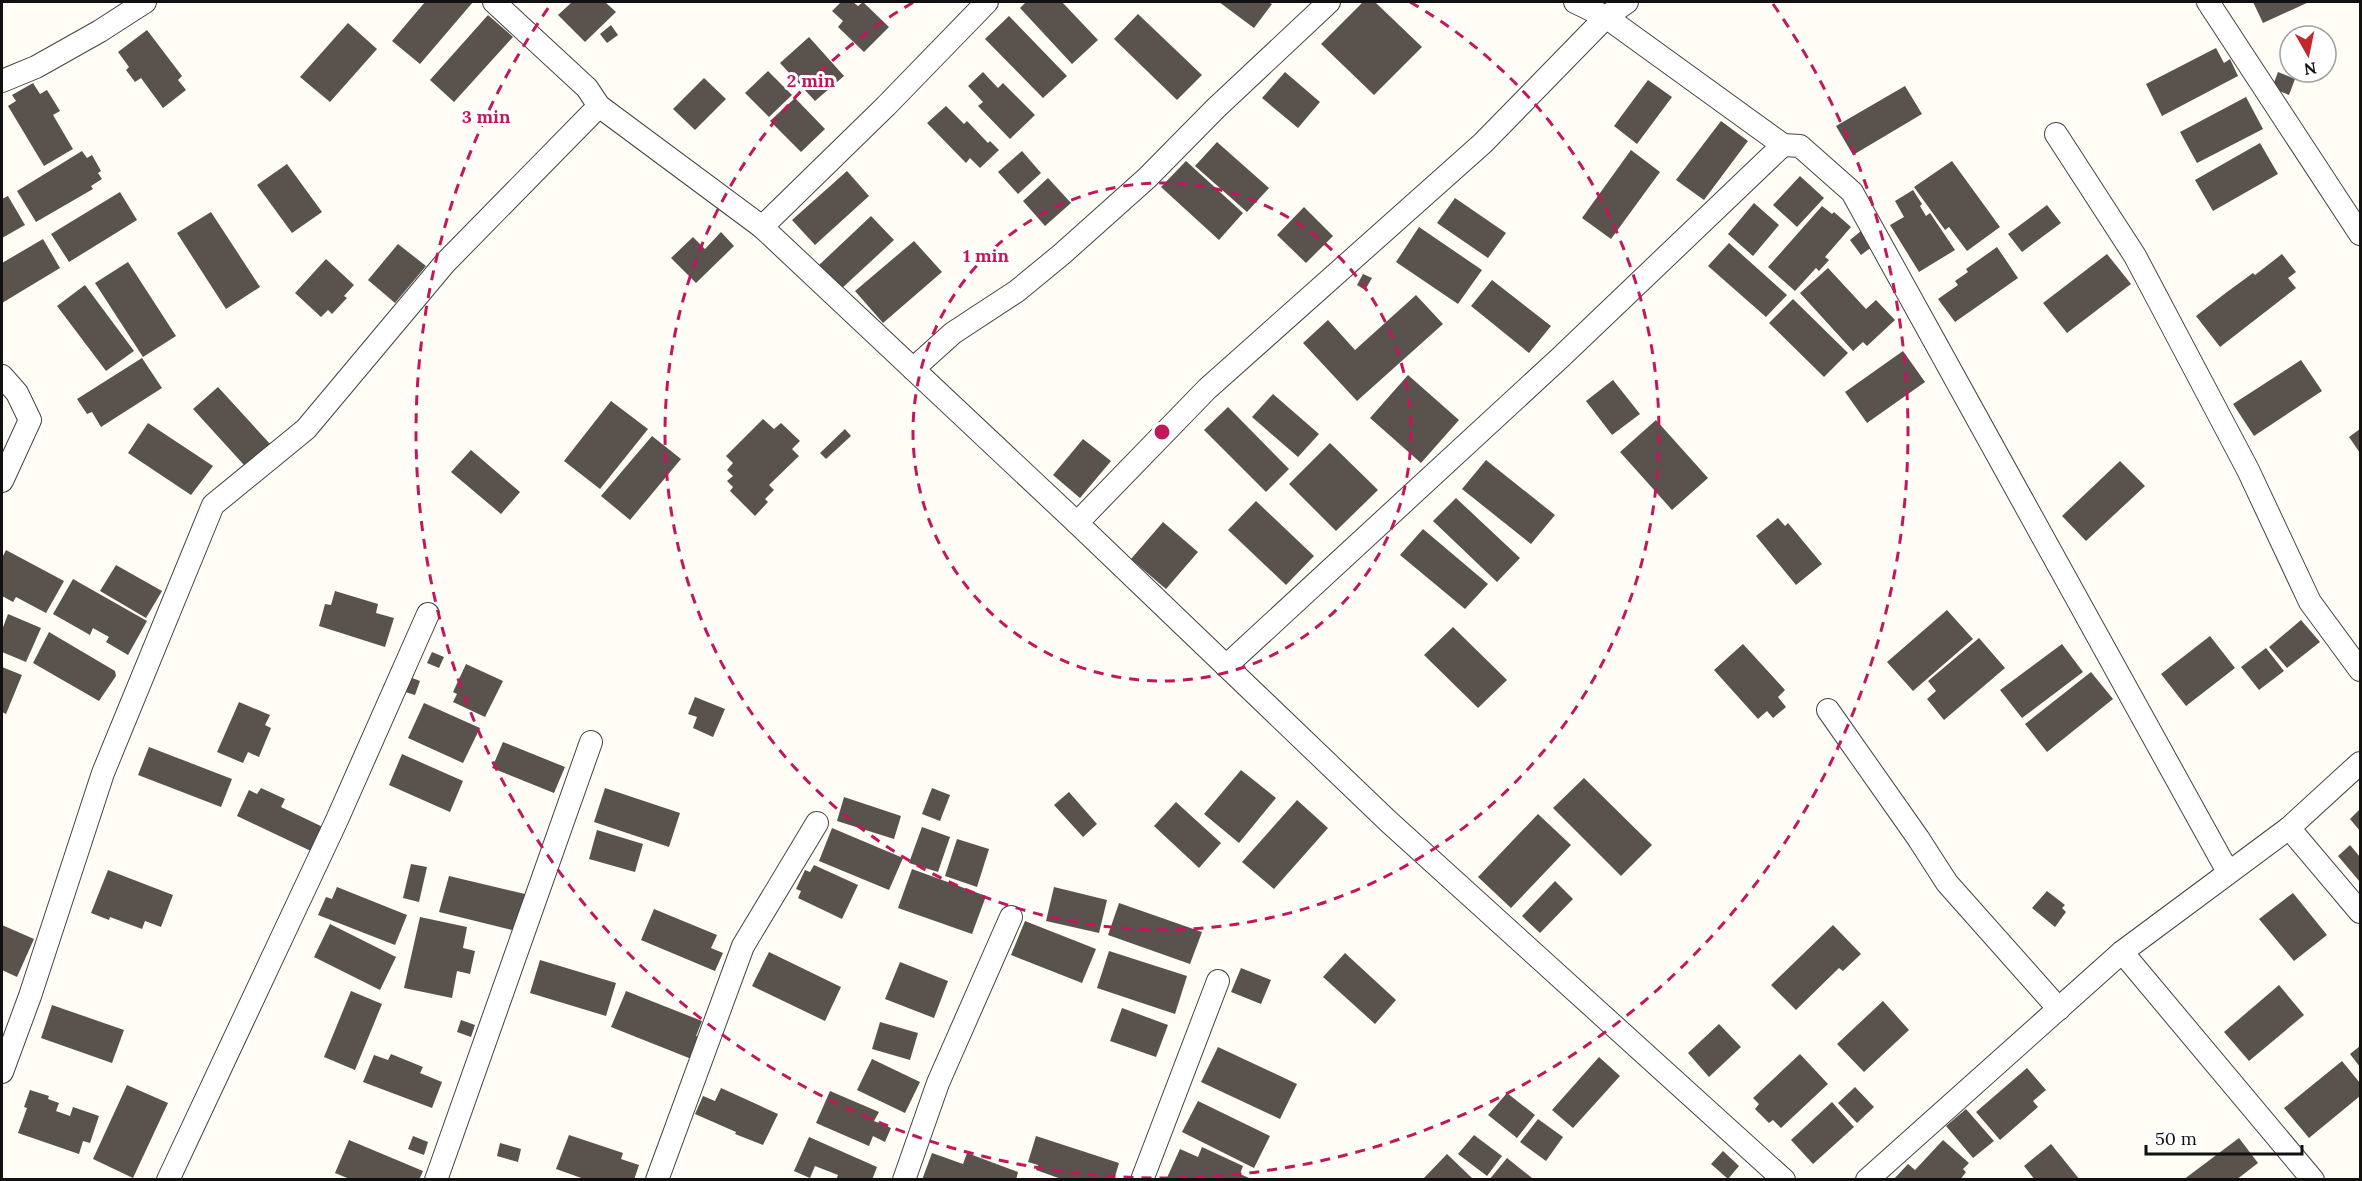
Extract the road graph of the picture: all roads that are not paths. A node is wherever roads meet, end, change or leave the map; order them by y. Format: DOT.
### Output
graph roads {
  1 [pos="145,2"];
  2 [pos="494,2"];
  3 [pos="987,2"];
  4 [pos="1329,2"];
  5 [pos="1575,2"];
  6 [pos="1627,2"];
  7 [pos="2208,2"];
  8 [pos="1605,17"];
  9 [pos="2,81"];
  10 [pos="599,106"];
  11 [pos="2056,134"];
  12 [pos="1784,145"];
  13 [pos="762,227"];
  14 [pos="2361,234"];
  15 [pos="913,369"];
  16 [pos="2,376"];
  17 [pos="2,481"];
  18 [pos="1077,523"];
  19 [pos="428,614"];
  20 [pos="1226,666"];
  21 [pos="2361,670"];
  22 [pos="1828,710"];
  23 [pos="591,742"];
  24 [pos="2361,763"];
  25 [pos="818,823"];
  26 [pos="2289,828"];
  27 [pos="2228,873"];
  28 [pos="2361,912"];
  29 [pos="1011,917"];
  30 [pos="2122,952"];
  31 [pos="1218,981"];
  32 [pos="2059,1009"];
  33 [pos="2,1072"];
  34 [pos="168,1179"];
  35 [pos="436,1179"];
  36 [pos="657,1179"];
  37 [pos="904,1179"];
  38 [pos="1142,1179"];
  39 [pos="1784,1179"];
  40 [pos="1867,1179"];
  41 [pos="2313,1179"];
  1 -- 9 [label="street"];
  2 -- 10 [label="street"];
  3 -- 13 [label="street"];
  4 -- 15 [label="street"];
  5 -- 8 [label="street"];
  6 -- 8 [label="street"];
  7 -- 14 [label="street"];
  8 -- 12 [label="street"];
  8 -- 18 [label="street"];
  10 -- 13 [label="street"];
  10 -- 33 [label="street"];
  11 -- 21 [label="street"];
  12 -- 20 [label="street"];
  12 -- 27 [label="street"];
  13 -- 15 [label="street"];
  15 -- 18 [label="street"];
  16 -- 17 [label="street"];
  18 -- 20 [label="street"];
  19 -- 34 [label="street"];
  20 -- 39 [label="street"];
  22 -- 32 [label="street"];
  23 -- 35 [label="street"];
  24 -- 26 [label="street"];
  25 -- 36 [label="street"];
  26 -- 27 [label="street"];
  26 -- 28 [label="street"];
  27 -- 30 [label="street"];
  29 -- 37 [label="street"];
  30 -- 32 [label="street"];
  30 -- 41 [label="street"];
  31 -- 38 [label="street"];
  32 -- 40 [label="street"];
}
